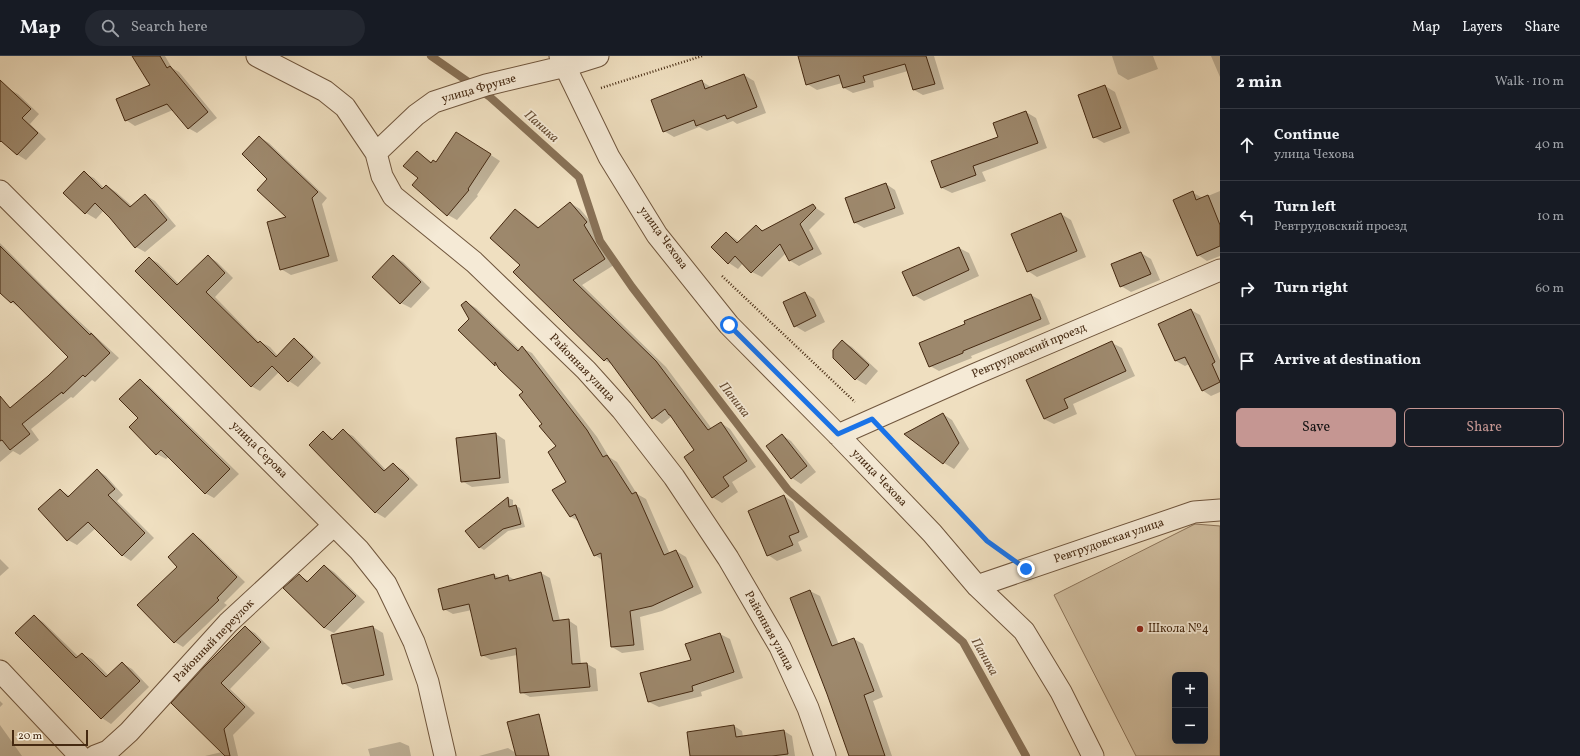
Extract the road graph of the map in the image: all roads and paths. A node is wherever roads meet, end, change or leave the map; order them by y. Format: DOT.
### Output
graph roads {
  1 [pos="257,56"];
  2 [pos="598,56"];
  3 [pos="702,56"];
  4 [pos="563,61"];
  5 [pos="580,95"];
  6 [pos="376,153"];
  7 [pos="0,191"];
  8 [pos="1220,270"];
  9 [pos="720,273"];
  10 [pos="872,419"];
  11 [pos="838,434"];
  12 [pos="1220,510"];
  13 [pos="334,525"];
  14 [pos="1026,569"];
  15 [pos="977,586"];
  16 [pos="0,671"];
  17 [pos="80,756"];
  18 [pos="94,756"];
  19 [pos="444,756"];
  20 [pos="825,756"];
  21 [pos="1093,756"];
  1 -- 6 [label="street, Районная улица"];
  2 -- 4 [label="street, улица Фрунзе"];
  3 -- 5 [label="path"];
  4 -- 5 [label="street, улица Чехова"];
  4 -- 6 [label="street, улица Фрунзе"];
  5 -- 11 [label="street, улица Чехова"];
  6 -- 20 [label="street, Районная улица"];
  7 -- 13 [label="street, улица Серова"];
  8 -- 10 [label="street, Ревтрудовский проезд"];
  9 -- 10 [label="path"];
  10 -- 11 [label="street, Ревтрудовский проезд"];
  10 -- 14 [label="path"];
  11 -- 15 [label="street, улица Чехова"];
  12 -- 14 [label="street, Ревтрудовская улица"];
  13 -- 18 [label="street, Районный переулок"];
  13 -- 19 [label="street, улица Серова"];
  14 -- 15 [label="street, Ревтрудовская улица"];
  15 -- 21 [label="street, улица Чехова"];
  16 -- 17 [label="street"];
}
